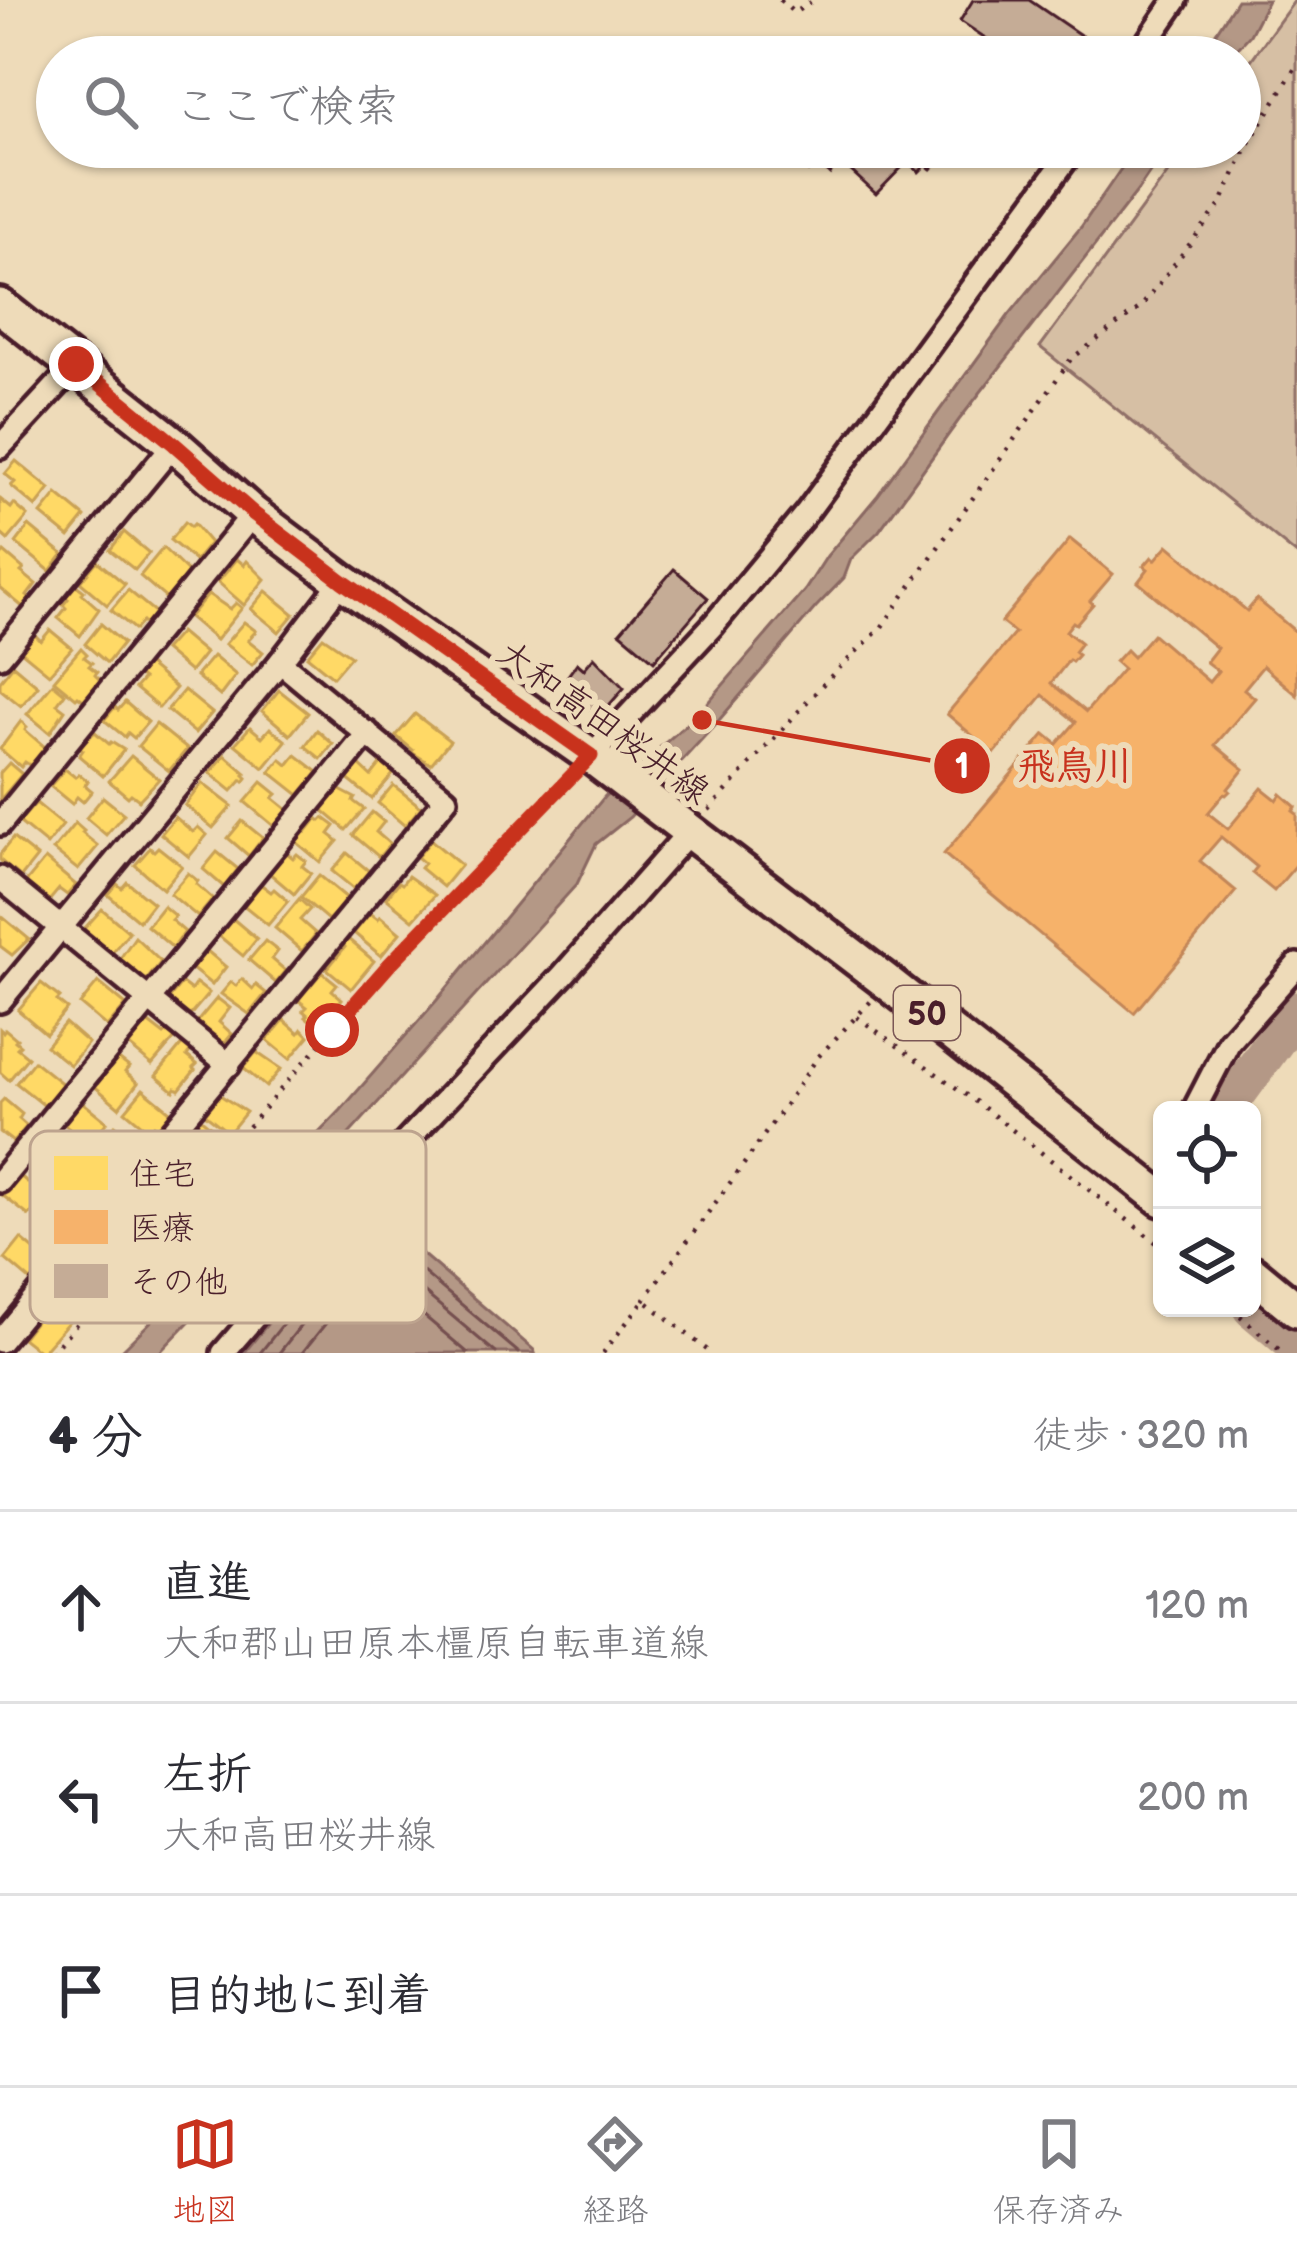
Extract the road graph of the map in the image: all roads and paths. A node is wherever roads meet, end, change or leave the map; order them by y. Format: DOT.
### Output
graph roads {
  1 [pos="780,0"];
  2 [pos="814,0"];
  3 [pos="1176,0"];
  4 [pos="1151,36"];
  5 [pos="1297,65"];
  6 [pos="1261,124"];
  7 [pos="1060,168"];
  8 [pos="1237,168"];
  9 [pos="0,306"];
  10 [pos="76,364"];
  11 [pos="174,444"];
  12 [pos="0,447"];
  13 [pos="254,514"];
  14 [pos="342,581"];
  15 [pos="0,656"];
  16 [pos="280,662"];
  17 [pos="368,733"];
  18 [pos="596,759"];
  19 [pos="0,824"];
  20 [pos="683,828"];
  21 [pos="0,878"];
  22 [pos="61,927"];
  23 [pos="1297,965"];
  24 [pos="149,1000"];
  25 [pos="0,1001"];
  26 [pos="867,1006"];
  27 [pos="859,1015"];
  28 [pos="229,1065"];
  29 [pos="1199,1101"];
  30 [pos="41,1131"];
  31 [pos="174,1131"];
  32 [pos="244,1131"];
  33 [pos="416,1131"];
  34 [pos="30,1145"];
  35 [pos="0,1181"];
  36 [pos="1153,1182"];
  37 [pos="1153,1239"];
  38 [pos="1261,1280"];
  39 [pos="644,1300"];
  40 [pos="30,1305"];
  41 [pos="1297,1310"];
  42 [pos="1241,1317"];
  43 [pos="77,1323"];
  44 [pos="249,1323"];
  45 [pos="0,1341"];
  46 [pos="51,1353"];
  47 [pos="223,1353"];
  48 [pos="603,1353"];
  49 [pos="711,1353"];
  50 [pos="1282,1353"];
  1 -- 2 [label="path"];
  3 -- 4 [label="street"];
  5 -- 6 [label="path"];
  7 -- 18 [label="street"];
  8 -- 20 [label="path"];
  9 -- 10 [label="main road, 大和高田桜井線 / 50"];
  10 -- 11 [label="main road, 大和高田桜井線 / 50"];
  10 -- 12 [label="street"];
  11 -- 13 [label="main road, 大和高田桜井線 / 50"];
  11 -- 15 [label="street"];
  13 -- 14 [label="main road, 大和高田桜井線 / 50"];
  13 -- 19 [label="street"];
  14 -- 16 [label="street"];
  14 -- 18 [label="main road, 大和高田桜井線 / 50"];
  16 -- 17 [label="street"];
  16 -- 22 [label="street"];
  17 -- 24 [label="street"];
  17 -- 28 [label="street"];
  18 -- 20 [label="main road, 大和高田桜井線 / 50"];
  18 -- 32 [label="path"];
  20 -- 33 [label="street"];
  20 -- 36 [label="main road, 大和高田桜井線 / 50"];
  21 -- 22 [label="street"];
  22 -- 24 [label="street"];
  22 -- 25 [label="street"];
  23 -- 29 [label="street"];
  24 -- 28 [label="street"];
  24 -- 30 [label="street"];
  26 -- 27 [label="path"];
  27 -- 37 [label="path"];
  27 -- 39 [label="path"];
  28 -- 31 [label="street"];
  34 -- 35 [label="street"];
  38 -- 41 [label="main road"];
  39 -- 48 [label="path"];
  39 -- 49 [label="path"];
  40 -- 45 [label="street"];
  42 -- 50 [label="path"];
  43 -- 46 [label="path"];
  44 -- 47 [label="street"];
}
